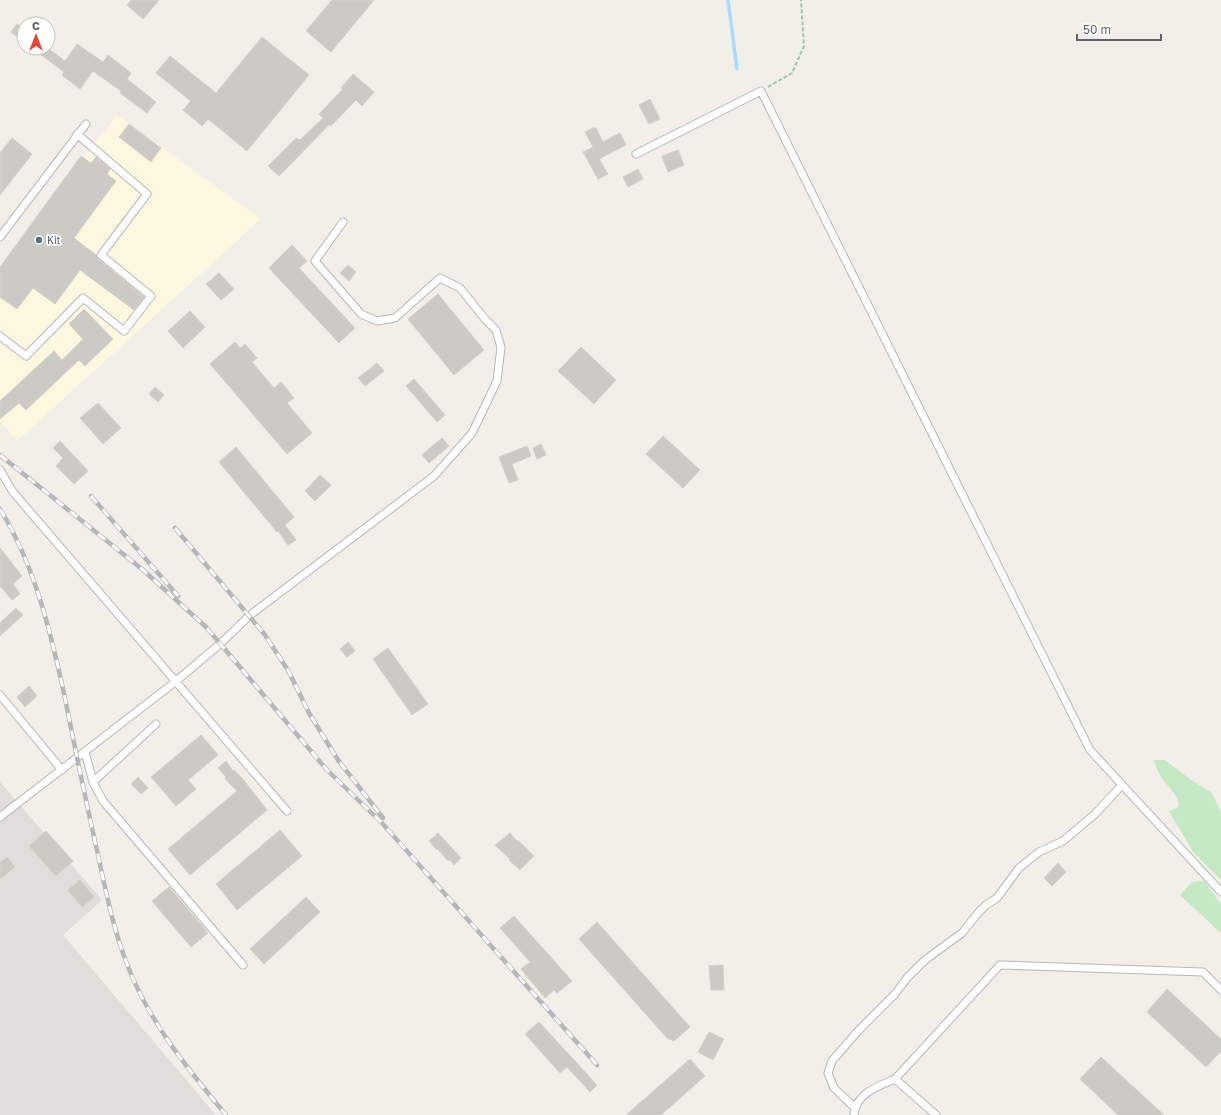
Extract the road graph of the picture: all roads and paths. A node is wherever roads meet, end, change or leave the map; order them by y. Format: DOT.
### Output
graph roads {
  1 [pos="801,0"];
  2 [pos="761,91"];
  3 [pos="86,124"];
  4 [pos="77,134"];
  5 [pos="636,154"];
  6 [pos="343,222"];
  7 [pos="0,237"];
  8 [pos="0,336"];
  9 [pos="0,470"];
  10 [pos="175,682"];
  11 [pos="0,695"];
  12 [pos="156,724"];
  13 [pos="85,752"];
  14 [pos="62,770"];
  15 [pos="92,782"];
  16 [pos="1122,785"];
  17 [pos="287,811"];
  18 [pos="0,817"];
  19 [pos="1221,892"];
  20 [pos="243,966"];
  21 [pos="1221,990"];
  22 [pos="895,1079"];
  23 [pos="854,1111"];
  24 [pos="936,1115"];
  1 -- 2 [label="path"];
  2 -- 5 [label="lane"];
  2 -- 16 [label="lane"];
  3 -- 4 [label="lane"];
  4 -- 7 [label="lane"];
  4 -- 8 [label="lane"];
  6 -- 10 [label="lane"];
  9 -- 10 [label="lane"];
  10 -- 13 [label="lane"];
  10 -- 17 [label="lane"];
  11 -- 14 [label="lane"];
  12 -- 15 [label="lane"];
  13 -- 14 [label="lane"];
  13 -- 15 [label="lane"];
  14 -- 18 [label="lane"];
  15 -- 20 [label="lane"];
  16 -- 19 [label="lane"];
  16 -- 23 [label="lane"];
  21 -- 22 [label="lane"];
  22 -- 23 [label="lane"];
  22 -- 24 [label="lane"];
}
